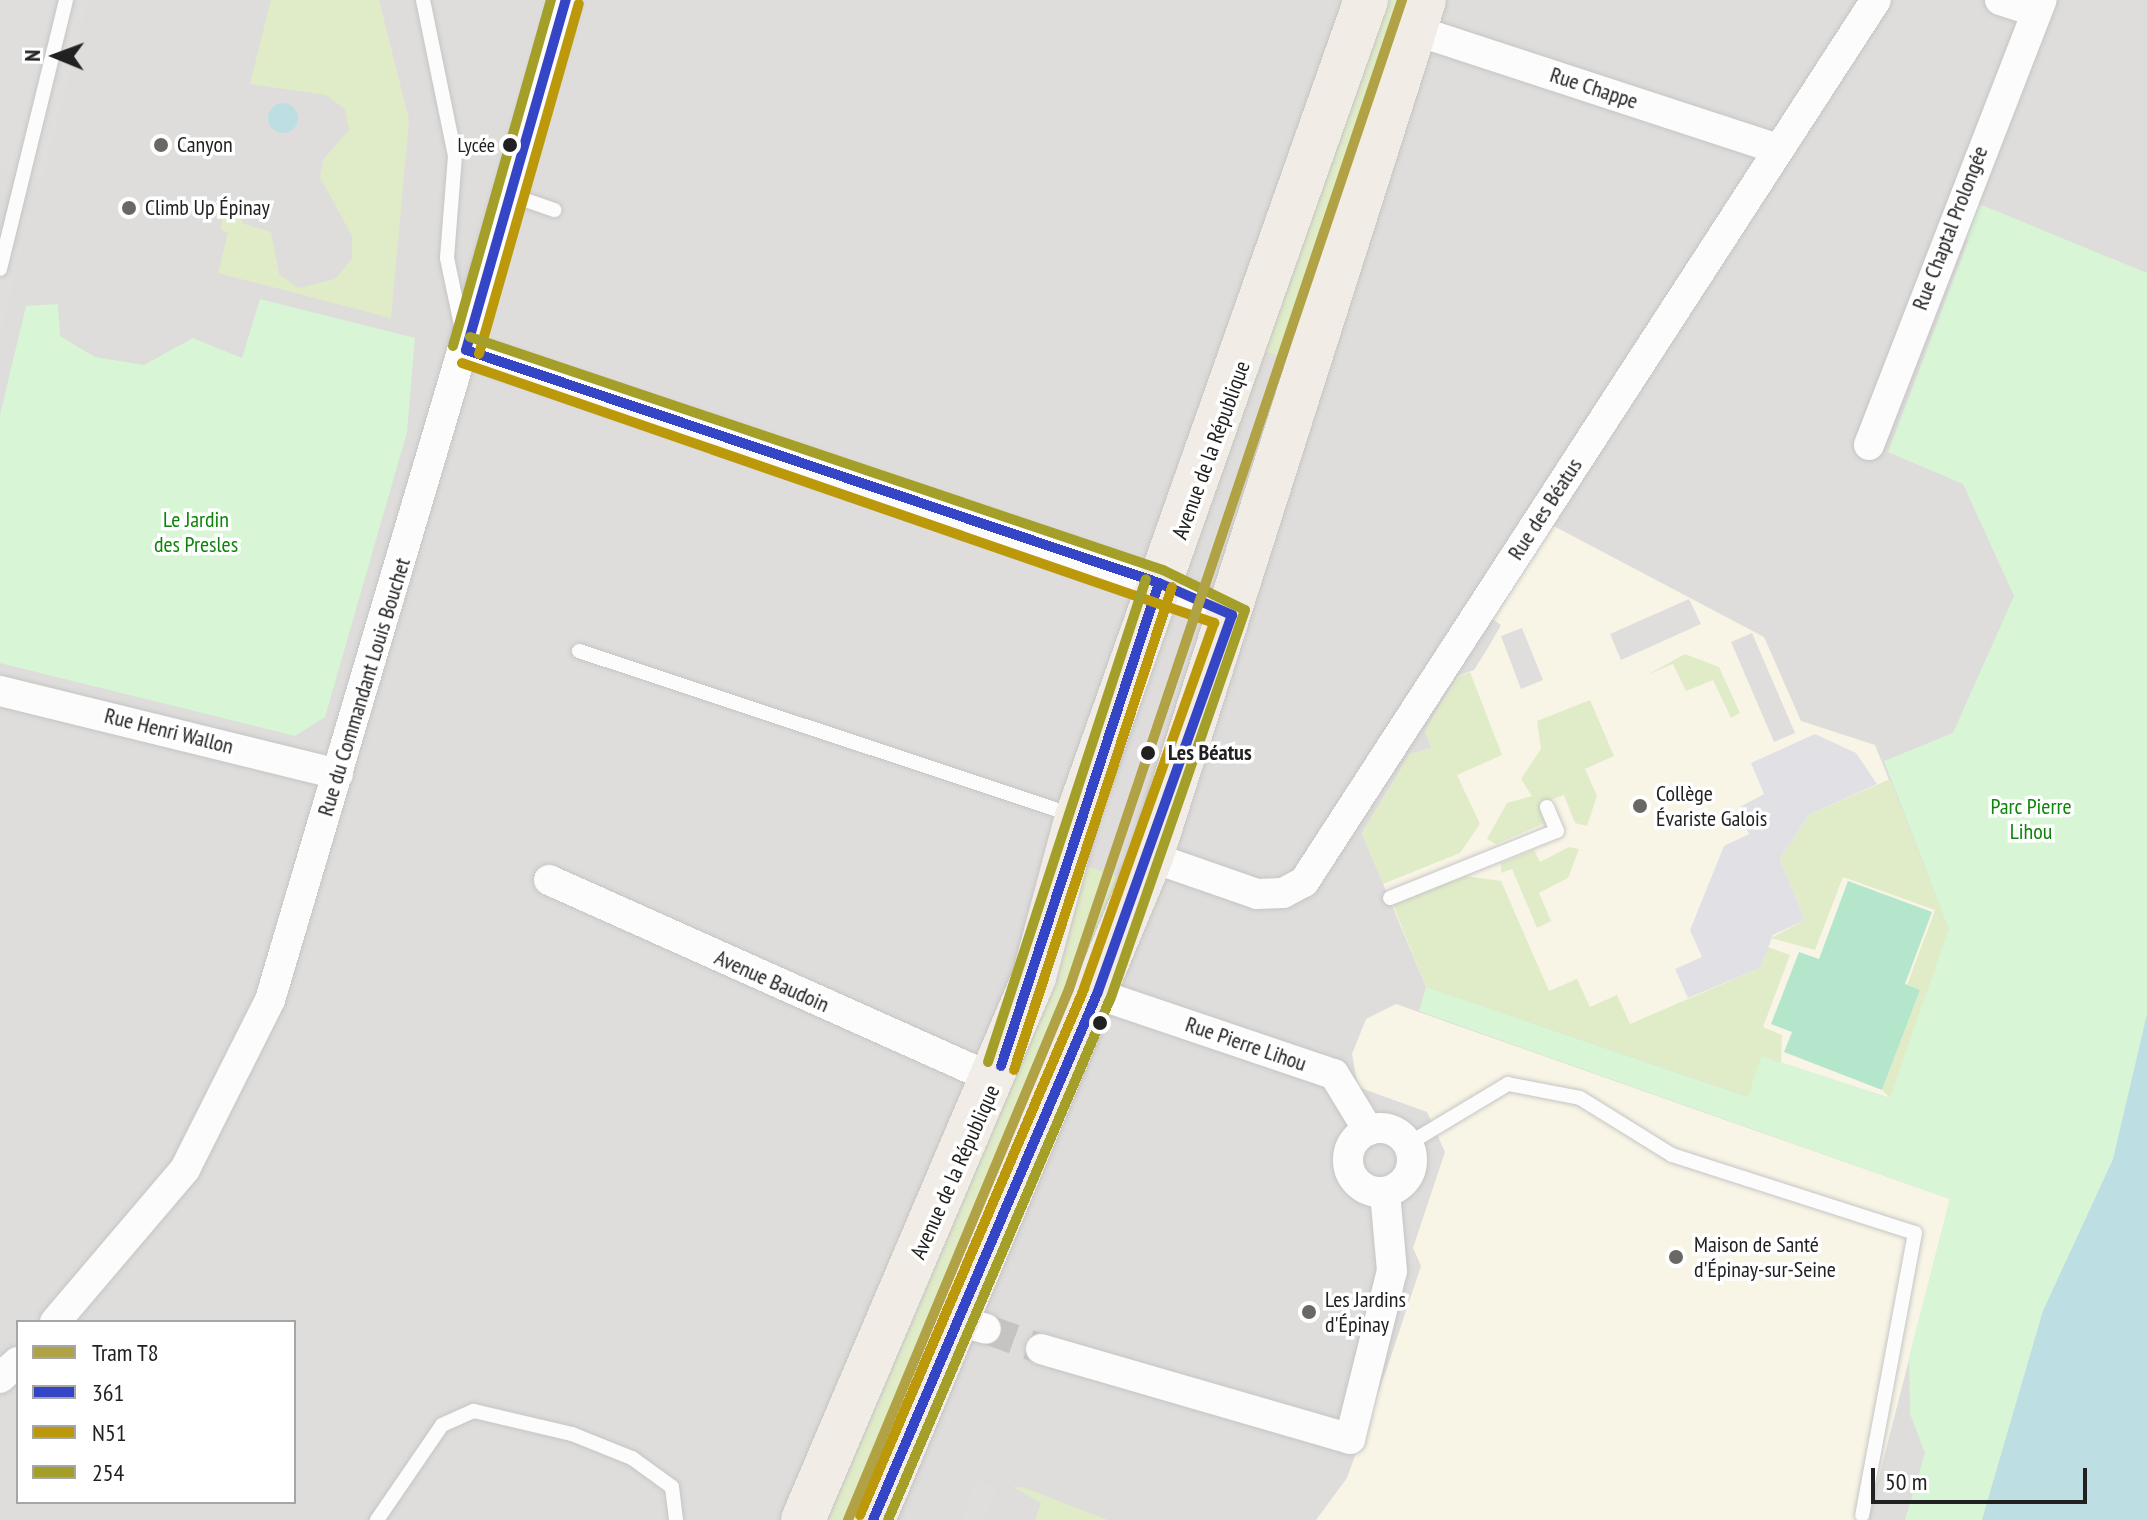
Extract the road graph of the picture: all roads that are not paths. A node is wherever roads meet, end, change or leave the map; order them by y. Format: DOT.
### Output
graph roads {
  1 [pos="66,0"];
  2 [pos="423,0"];
  3 [pos="566,0"];
  4 [pos="1366,0"];
  5 [pos="1876,0"];
  6 [pos="2000,0"];
  7 [pos="2039,6"];
  8 [pos="1419,15"];
  9 [pos="1774,148"];
  10 [pos="511,195"];
  11 [pos="554,210"];
  12 [pos="0,269"];
  13 [pos="466,350"];
  14 [pos="1869,445"];
  15 [pos="1159,583"];
  16 [pos="1232,615"];
  17 [pos="579,651"];
  18 [pos="0,691"];
  19 [pos="338,774"];
  20 [pos="1547,807"];
  21 [pos="1077,817"];
  22 [pos="1151,857"];
  23 [pos="549,880"];
  24 [pos="1390,898"];
  25 [pos="1097,994"];
  26 [pos="996,1080"];
  27 [pos="1368,1130"];
  28 [pos="1408,1144"];
  29 [pos="1385,1192"];
  30 [pos="57,1320"];
  31 [pos="1041,1349"];
  32 [pos="16,1365"];
  33 [pos="4,1384"];
  34 [pos="1862,1515"];
  35 [pos="377,1520"];
  36 [pos="676,1520"];
  37 [pos="803,1520"];
  38 [pos="873,1520"];
  1 -- 12 [label="lane"];
  2 -- 13 [label="lane"];
  3 -- 10 [label="street, Rue du Commandant Louis Bouchet"];
  4 -- 15 [label="main road, Avenue de la République"];
  5 -- 9 [label="street, Rue des Béatus"];
  6 -- 7 [label="street"];
  7 -- 14 [label="street, Rue Chaptal Prolongée"];
  8 -- 9 [label="street, Rue Chappe"];
  8 -- 16 [label="main road"];
  9 -- 22 [label="street, Rue des Béatus"];
  10 -- 11 [label="lane"];
  10 -- 13 [label="street, Rue du Commandant Louis Bouchet"];
  13 -- 15 [label="street"];
  13 -- 19 [label="street, Rue du Commandant Louis Bouchet"];
  15 -- 16 [label="street"];
  15 -- 21 [label="main road, Avenue de la République"];
  16 -- 22 [label="main road"];
  17 -- 21 [label="lane"];
  18 -- 19 [label="street, Rue Henri Wallon"];
  19 -- 30 [label="street, Rue du Commandant Louis Bouchet"];
  20 -- 24 [label="lane"];
  21 -- 26 [label="main road, Avenue de la République"];
  22 -- 25 [label="main road"];
  23 -- 26 [label="street, Avenue Baudoin"];
  25 -- 27 [label="street, Rue Pierre Lihou"];
  25 -- 38 [label="main road"];
  26 -- 37 [label="main road, Avenue de la République"];
  27 -- 28 [label="street"];
  27 -- 29 [label="street"];
  28 -- 29 [label="street"];
  28 -- 34 [label="lane"];
  29 -- 31 [label="street"];
  32 -- 33 [label="street"];
  35 -- 36 [label="lane"];
}
